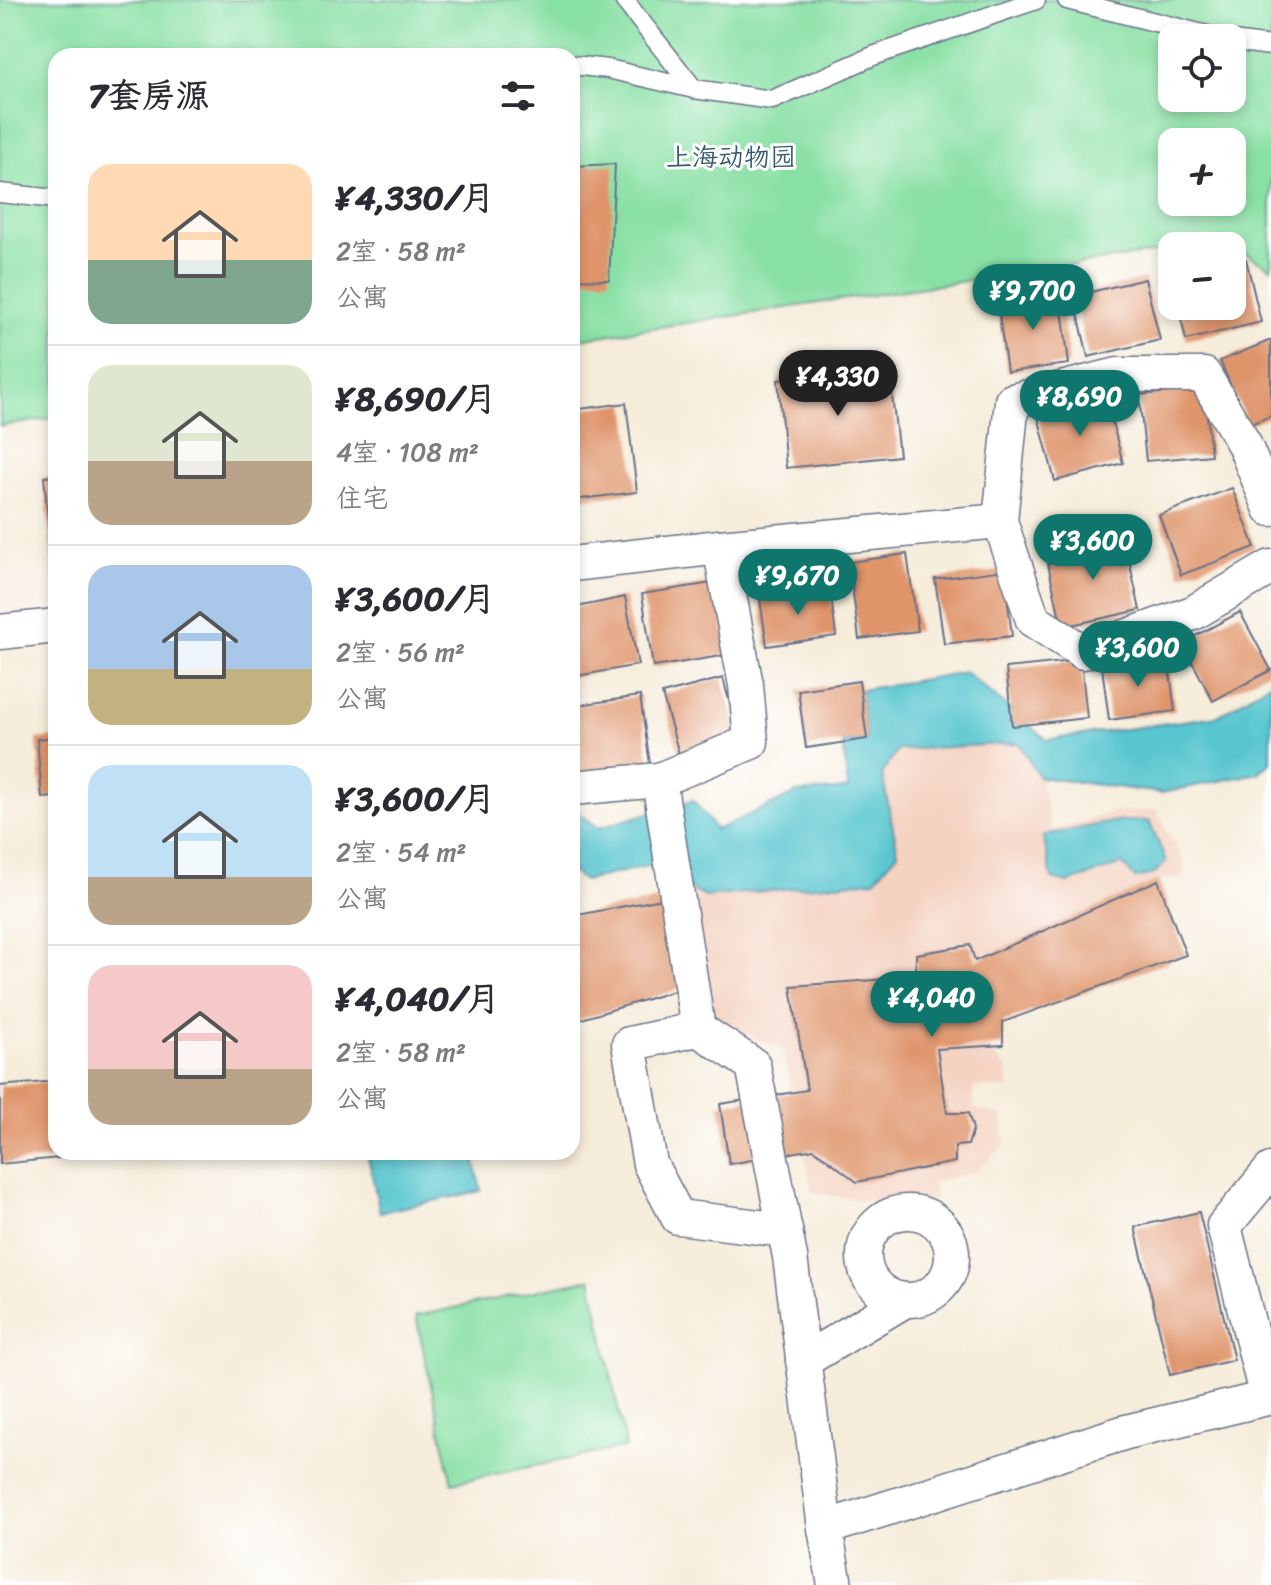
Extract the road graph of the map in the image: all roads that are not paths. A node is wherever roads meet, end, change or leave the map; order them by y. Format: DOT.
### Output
graph roads {
  1 [pos="624,0"];
  2 [pos="1036,0"];
  3 [pos="1067,0"];
  4 [pos="1166,24"];
  5 [pos="1246,44"];
  6 [pos="1271,46"];
  7 [pos="580,66"];
  8 [pos="694,89"];
  9 [pos="0,193"];
  10 [pos="48,198"];
  11 [pos="1271,509"];
  12 [pos="1000,521"];
  13 [pos="720,547"];
  14 [pos="580,563"];
  15 [pos="1271,567"];
  16 [pos="48,627"];
  17 [pos="0,632"];
  18 [pos="659,780"];
  19 [pos="580,787"];
  20 [pos="698,1029"];
  21 [pos="1271,1170"];
  22 [pos="785,1230"];
  23 [pos="905,1300"];
  24 [pos="803,1361"];
  25 [pos="825,1528"];
  26 [pos="835,1585"];
  1 -- 8 [label="lane"];
  2 -- 8 [label="lane"];
  3 -- 4 [label="lane"];
  5 -- 6 [label="lane"];
  7 -- 8 [label="lane"];
  9 -- 10 [label="lane"];
  11 -- 12 [label="street"];
  12 -- 13 [label="street"];
  12 -- 15 [label="street"];
  13 -- 14 [label="street"];
  13 -- 18 [label="street"];
  16 -- 17 [label="street"];
  18 -- 19 [label="street"];
  18 -- 20 [label="street"];
  20 -- 22 [label="street"];
  20 -- 22 [label="street"];
  21 -- 25 [label="street"];
  22 -- 24 [label="street"];
  23 -- 24 [label="street"];
  24 -- 25 [label="street"];
  25 -- 26 [label="street"];
}
